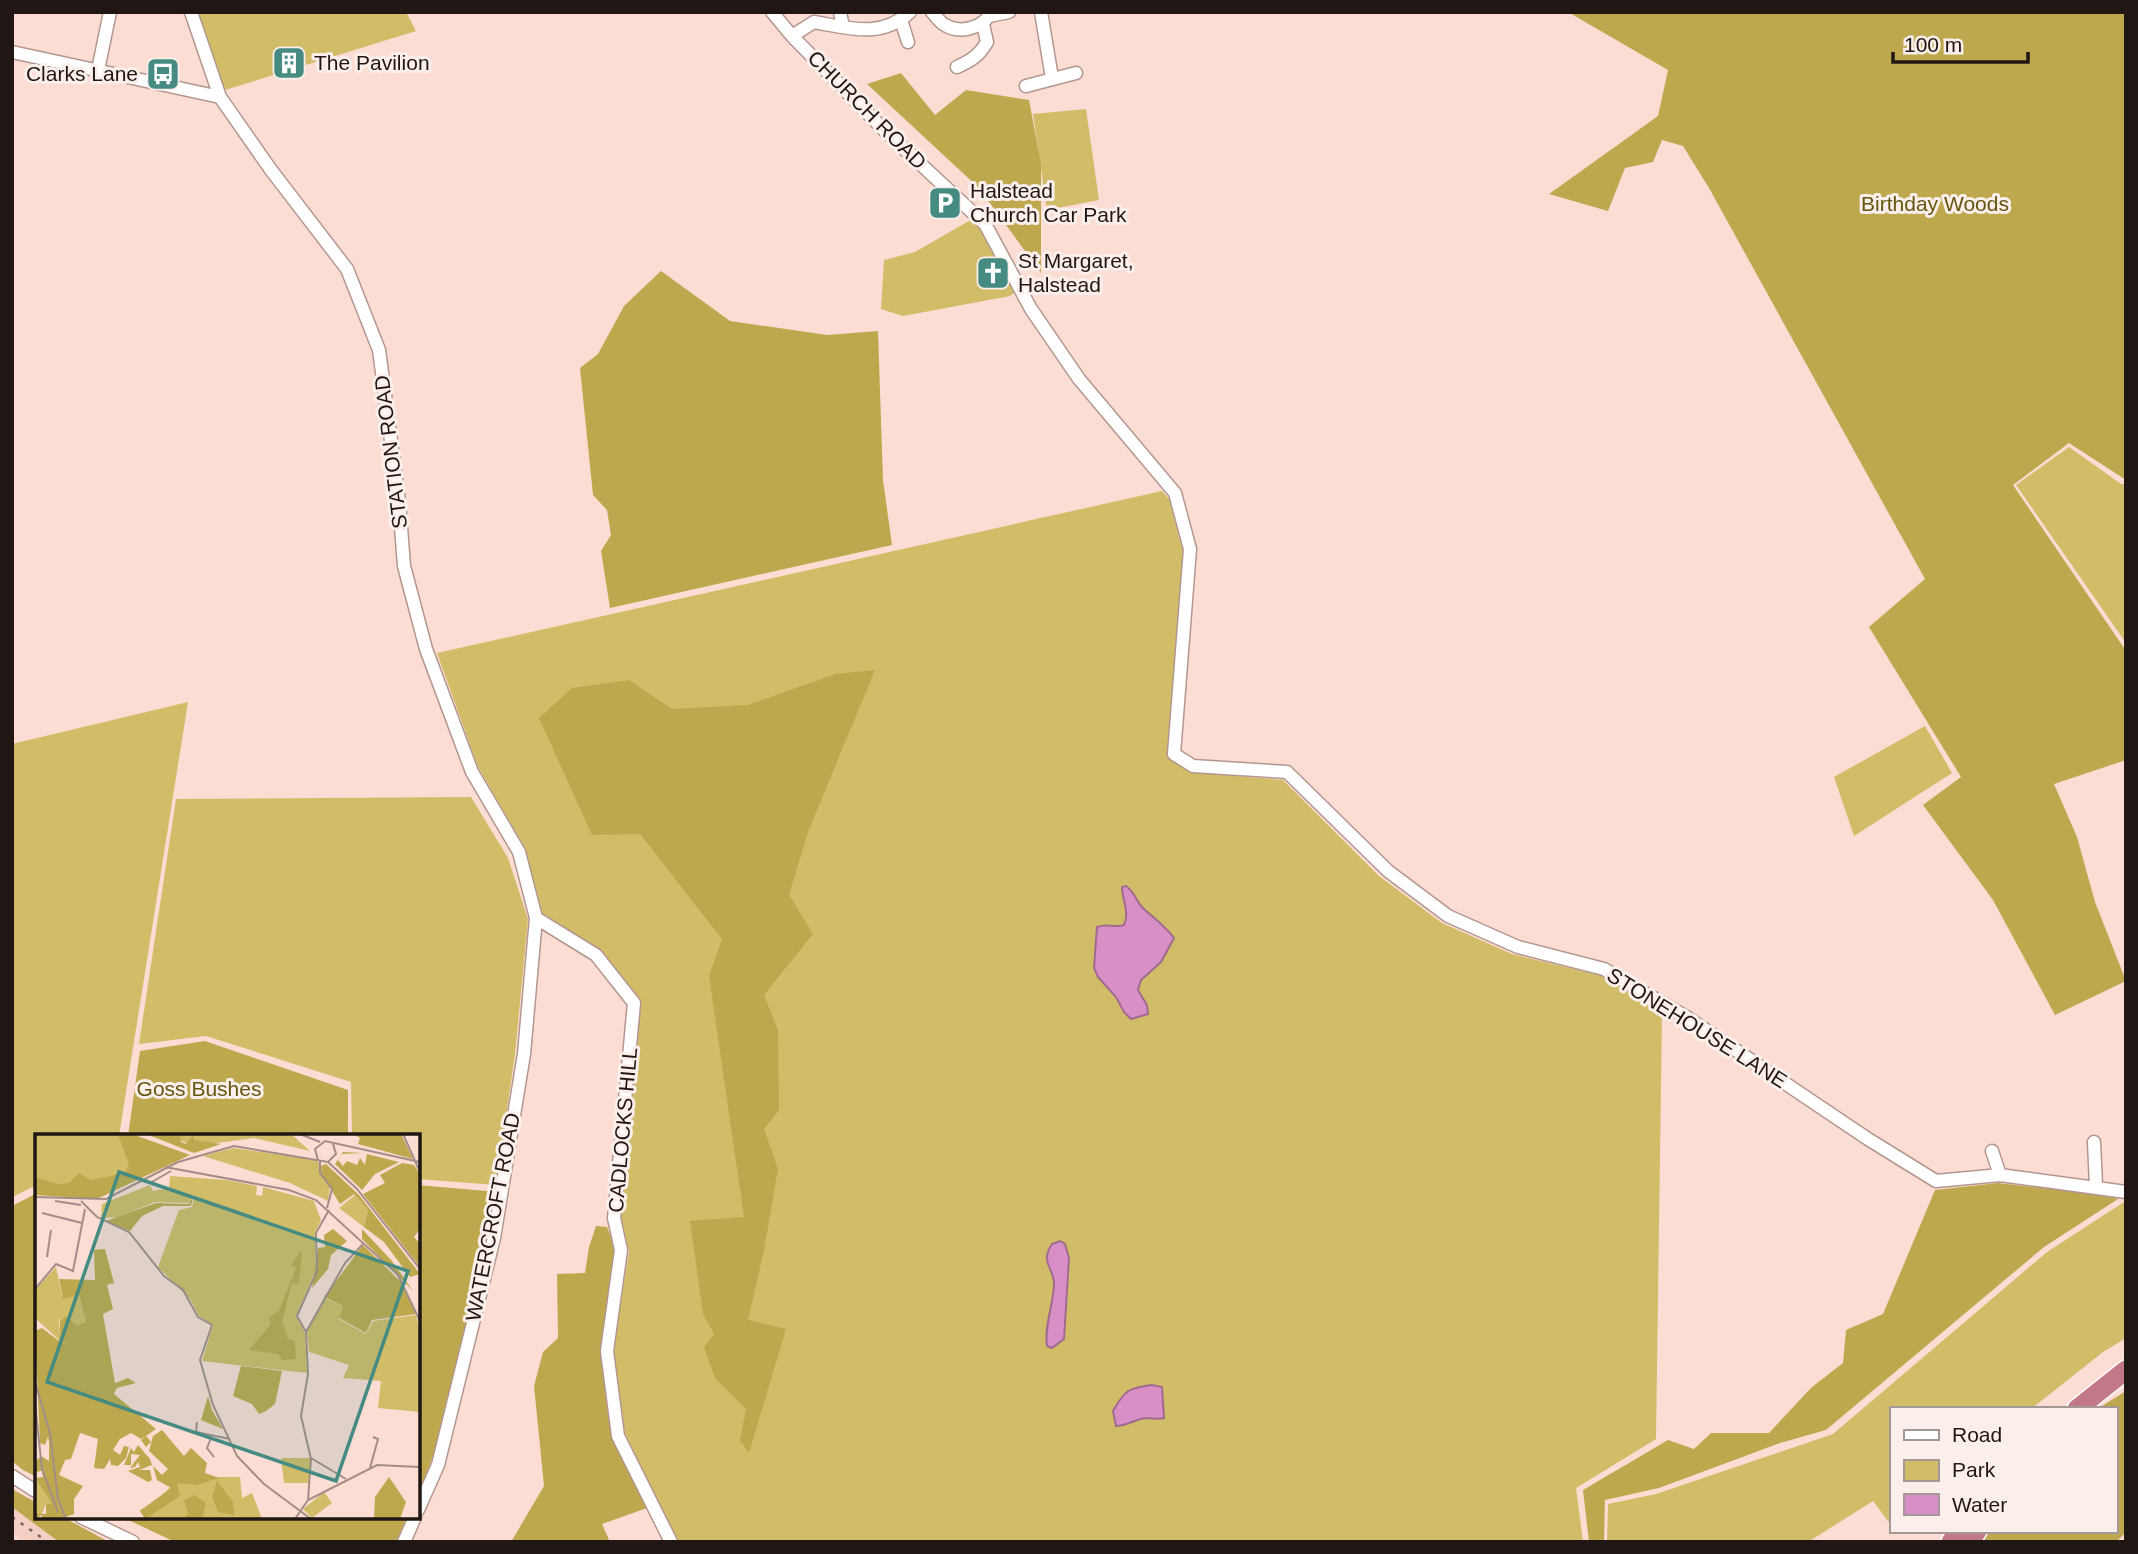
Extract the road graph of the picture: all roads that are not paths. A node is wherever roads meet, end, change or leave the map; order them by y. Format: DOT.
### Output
graph roads {
  1 [pos="110,12"];
  2 [pos="191,12"];
  3 [pos="772,12"];
  4 [pos="840,12"];
  5 [pos="932,12"];
  6 [pos="1009,12"];
  7 [pos="1041,12"];
  8 [pos="905,16"];
  9 [pos="983,24"];
  10 [pos="843,27"];
  11 [pos="792,36"];
  12 [pos="908,42"];
  13 [pos="12,52"];
  14 [pos="957,67"];
  15 [pos="98,70"];
  16 [pos="1076,73"];
  17 [pos="1052,78"];
  18 [pos="1026,86"];
  19 [pos="220,97"];
  20 [pos="1031,309"];
  21 [pos="536,918"];
  22 [pos="2094,1142"];
  23 [pos="1992,1151"];
  24 [pos="2000,1175"];
  25 [pos="2096,1186"];
  26 [pos="2126,1192"];
  27 [pos="2126,1370"];
  28 [pos="2080,1407"];
  29 [pos="12,1476"];
  30 [pos="35,1491"];
  31 [pos="420,1506"];
  32 [pos="85,1519"];
  33 [pos="414,1519"];
  34 [pos="133,1542"];
  35 [pos="404,1542"];
  36 [pos="671,1542"];
  1 -- 15 [label="street"];
  2 -- 19 [label="street, STATION ROAD"];
  3 -- 11 [label="street, CHURCH ROAD"];
  4 -- 10 [label="street"];
  5 -- 9 [label="street"];
  6 -- 9 [label="street"];
  7 -- 17 [label="street"];
  8 -- 10 [label="street"];
  8 -- 12 [label="street"];
  9 -- 14 [label="street"];
  10 -- 11 [label="street"];
  11 -- 20 [label="street, CHURCH ROAD"];
  13 -- 15 [label="street"];
  15 -- 19 [label="street"];
  16 -- 17 [label="street"];
  17 -- 18 [label="street"];
  19 -- 21 [label="street, STATION ROAD"];
  20 -- 24 [label="street, STONEHOUSE LANE"];
  21 -- 31 [label="street, WATERCROFT ROAD"];
  21 -- 36 [label="street, CADLOCKS HILL"];
  22 -- 25 [label="street"];
  23 -- 24 [label="street"];
  24 -- 25 [label="street, STONEHOUSE LANE"];
  25 -- 26 [label="street, STONEHOUSE LANE"];
  27 -- 28 [label="highway"];
  29 -- 30 [label="street"];
  32 -- 34 [label="street"];
  33 -- 35 [label="street"];
}
